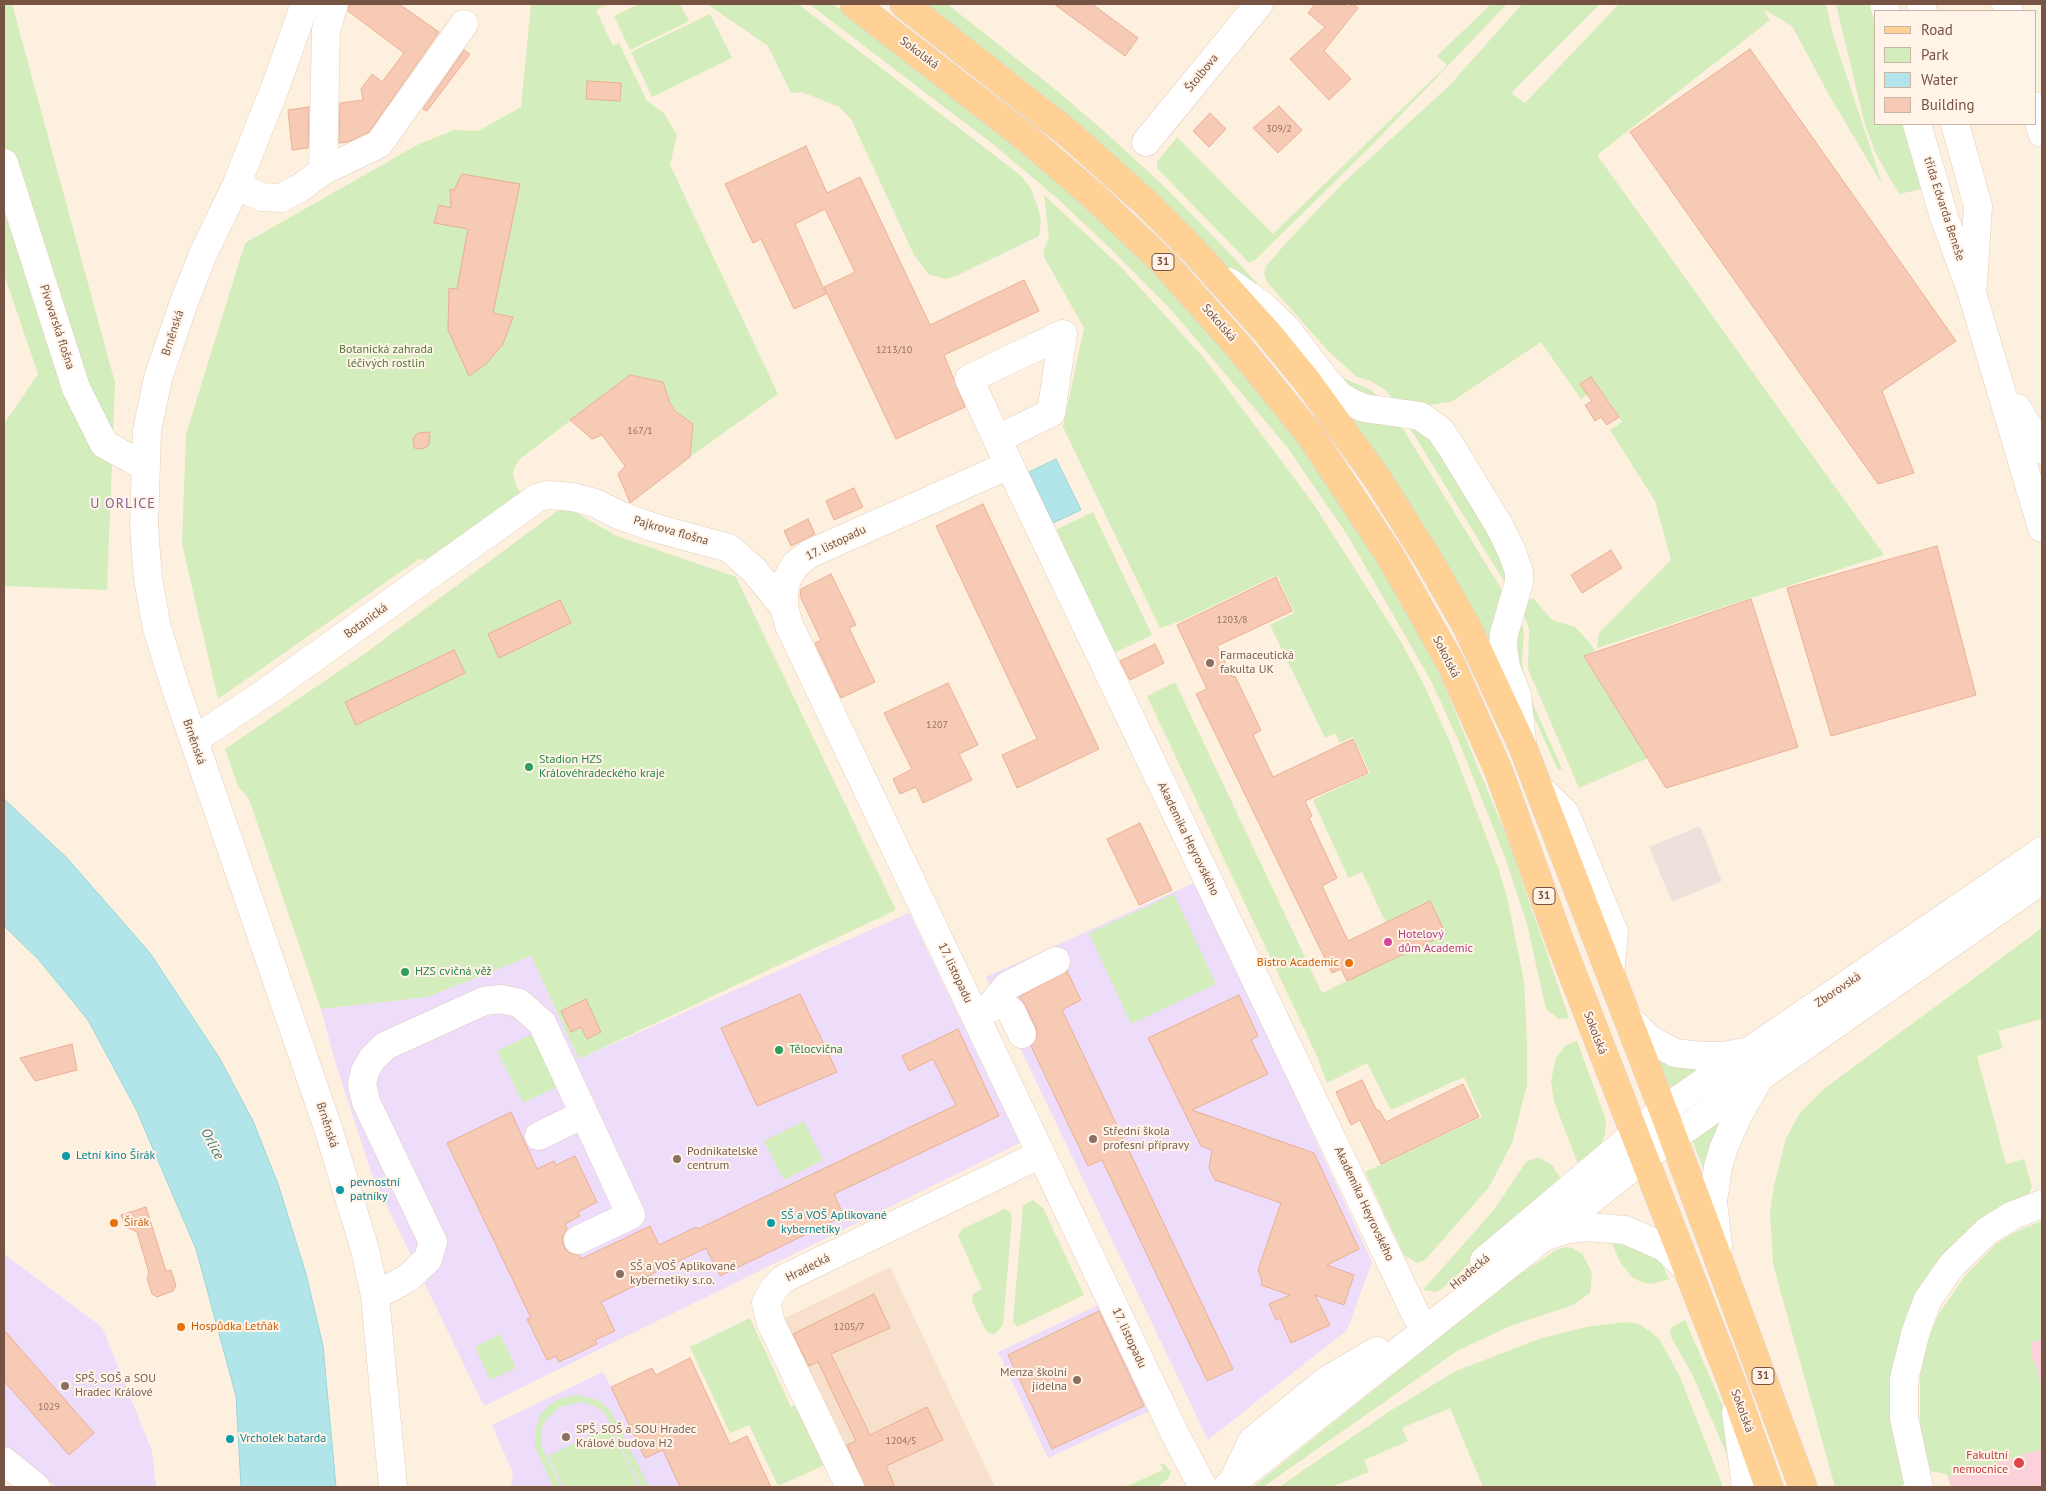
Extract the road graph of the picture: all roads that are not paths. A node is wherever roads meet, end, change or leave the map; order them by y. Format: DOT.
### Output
graph roads {
  1 [pos="305,4"];
  2 [pos="334,4"];
  3 [pos="854,4"];
  4 [pos="904,4"];
  5 [pos="1259,4"];
  6 [pos="464,24"];
  7 [pos="292,38"];
  8 [pos="325,55"];
  9 [pos="2036,110"];
  10 [pos="1917,125"];
  11 [pos="1955,125"];
  12 [pos="2042,133"];
  13 [pos="1146,142"];
  14 [pos="1964,158"];
  15 [pos="4,163"];
  16 [pos="1930,169"];
  17 [pos="323,171"];
  18 [pos="236,186"];
  19 [pos="1214,274"];
  20 [pos="1972,293"];
  21 [pos="996,439"];
  22 [pos="1009,465"];
  23 [pos="144,466"];
  24 [pos="2037,474"];
  25 [pos="537,498"];
  26 [pos="2042,528"];
  27 [pos="784,607"];
  28 [pos="194,740"];
  29 [pos="1522,745"];
  30 [pos="2042,851"];
  31 [pos="2042,880"];
  32 [pos="1056,961"];
  33 [pos="986,1008"];
  34 [pos="1628,1018"];
  35 [pos="1022,1034"];
  36 [pos="1748,1051"];
  37 [pos="1760,1076"];
  38 [pos="583,1098"];
  39 [pos="1663,1110"];
  40 [pos="1635,1133"];
  41 [pos="539,1136"];
  42 [pos="1673,1137"];
  43 [pos="1041,1154"];
  44 [pos="1644,1158"];
  45 [pos="2042,1204"];
  46 [pos="1539,1239"];
  47 [pos="578,1240"];
  48 [pos="1722,1266"];
  49 [pos="1688,1270"];
  50 [pos="375,1296"];
  51 [pos="1417,1317"];
  52 [pos="1385,1346"];
  53 [pos="1733,1386"];
  54 [pos="1312,1419"];
  55 [pos="4,1461"];
  56 [pos="1229,1486"];
  57 [pos="36,1487"];
  58 [pos="393,1487"];
  59 [pos="850,1487"];
  60 [pos="1203,1487"];
  61 [pos="1746,1487"];
  62 [pos="1769,1487"];
  63 [pos="1802,1487"];
  64 [pos="1919,1487"];
  1 -- 7 [label="street, Brněnská"];
  2 -- 8 [label="street"];
  3 -- 40 [label="main road, Sokolská / 31"];
  4 -- 19 [label="main road, 31"];
  5 -- 13 [label="street, Štolbova"];
  6 -- 17 [label="street"];
  7 -- 8 [label="street"];
  7 -- 18 [label="street, Brněnská"];
  8 -- 17 [label="street"];
  9 -- 12 [label="street"];
  10 -- 16 [label="street, třída Edvarda Beneše"];
  11 -- 14 [label="street, třída Edvarda Beneše"];
  14 -- 16 [label="street"];
  14 -- 20 [label="street, třída Edvarda Beneše"];
  15 -- 23 [label="street, Pivovarská flošna"];
  16 -- 20 [label="street, třída Edvarda Beneše"];
  17 -- 18 [label="street"];
  18 -- 23 [label="street, Brněnská"];
  19 -- 29 [label="main road, 31"];
  19 -- 29 [label="street"];
  20 -- 24 [label="street, třída Edvarda Beneše"];
  21 -- 22 [label="street, Akademika Heyrovského"];
  22 -- 27 [label="street, 17. listopadu"];
  22 -- 51 [label="street, Akademika Heyrovského"];
  23 -- 28 [label="street, Brněnská"];
  24 -- 26 [label="street, třída Edvarda Beneše"];
  25 -- 27 [label="street, Pajkrova flošna"];
  25 -- 28 [label="street, Botanická"];
  27 -- 33 [label="street, 17. listopadu"];
  28 -- 50 [label="street, Brněnská"];
  29 -- 34 [label="main road, 31"];
  30 -- 36 [label="street, Zborovská"];
  31 -- 37 [label="street, Zborovská"];
  32 -- 33 [label="street"];
  33 -- 35 [label="street"];
  33 -- 43 [label="street, 17. listopadu"];
  34 -- 36 [label="street"];
  34 -- 39 [label="main road, 31"];
  36 -- 39 [label="street, Zborovská"];
  37 -- 42 [label="street, Zborovská"];
  37 -- 48 [label="street"];
  38 -- 41 [label="street"];
  38 -- 47 [label="street"];
  38 -- 50 [label="street"];
  39 -- 40 [label="street, Zborovská"];
  39 -- 42 [label="main road, 31"];
  40 -- 44 [label="main road, Sokolská / 31"];
  40 -- 51 [label="street, Hradecká"];
  42 -- 44 [label="street, Zborovská"];
  42 -- 48 [label="main road, 31"];
  43 -- 59 [label="street, Hradecká"];
  43 -- 60 [label="street, 17. listopadu"];
  44 -- 46 [label="street, Hradecká"];
  44 -- 49 [label="main road, Sokolská / 31"];
  45 -- 64 [label="street"];
  46 -- 49 [label="street"];
  46 -- 54 [label="street, Hradecká"];
  48 -- 63 [label="main road, 31"];
  49 -- 53 [label="main road, Sokolská / 31"];
  50 -- 58 [label="street, Brněnská"];
  51 -- 52 [label="street, Hradecká"];
  52 -- 54 [label="street, Hradecká"];
  52 -- 56 [label="street"];
  53 -- 61 [label="street"];
  53 -- 62 [label="main road, Sokolská / 31"];
  54 -- 56 [label="street, Hradecká"];
  55 -- 57 [label="street"];
}
